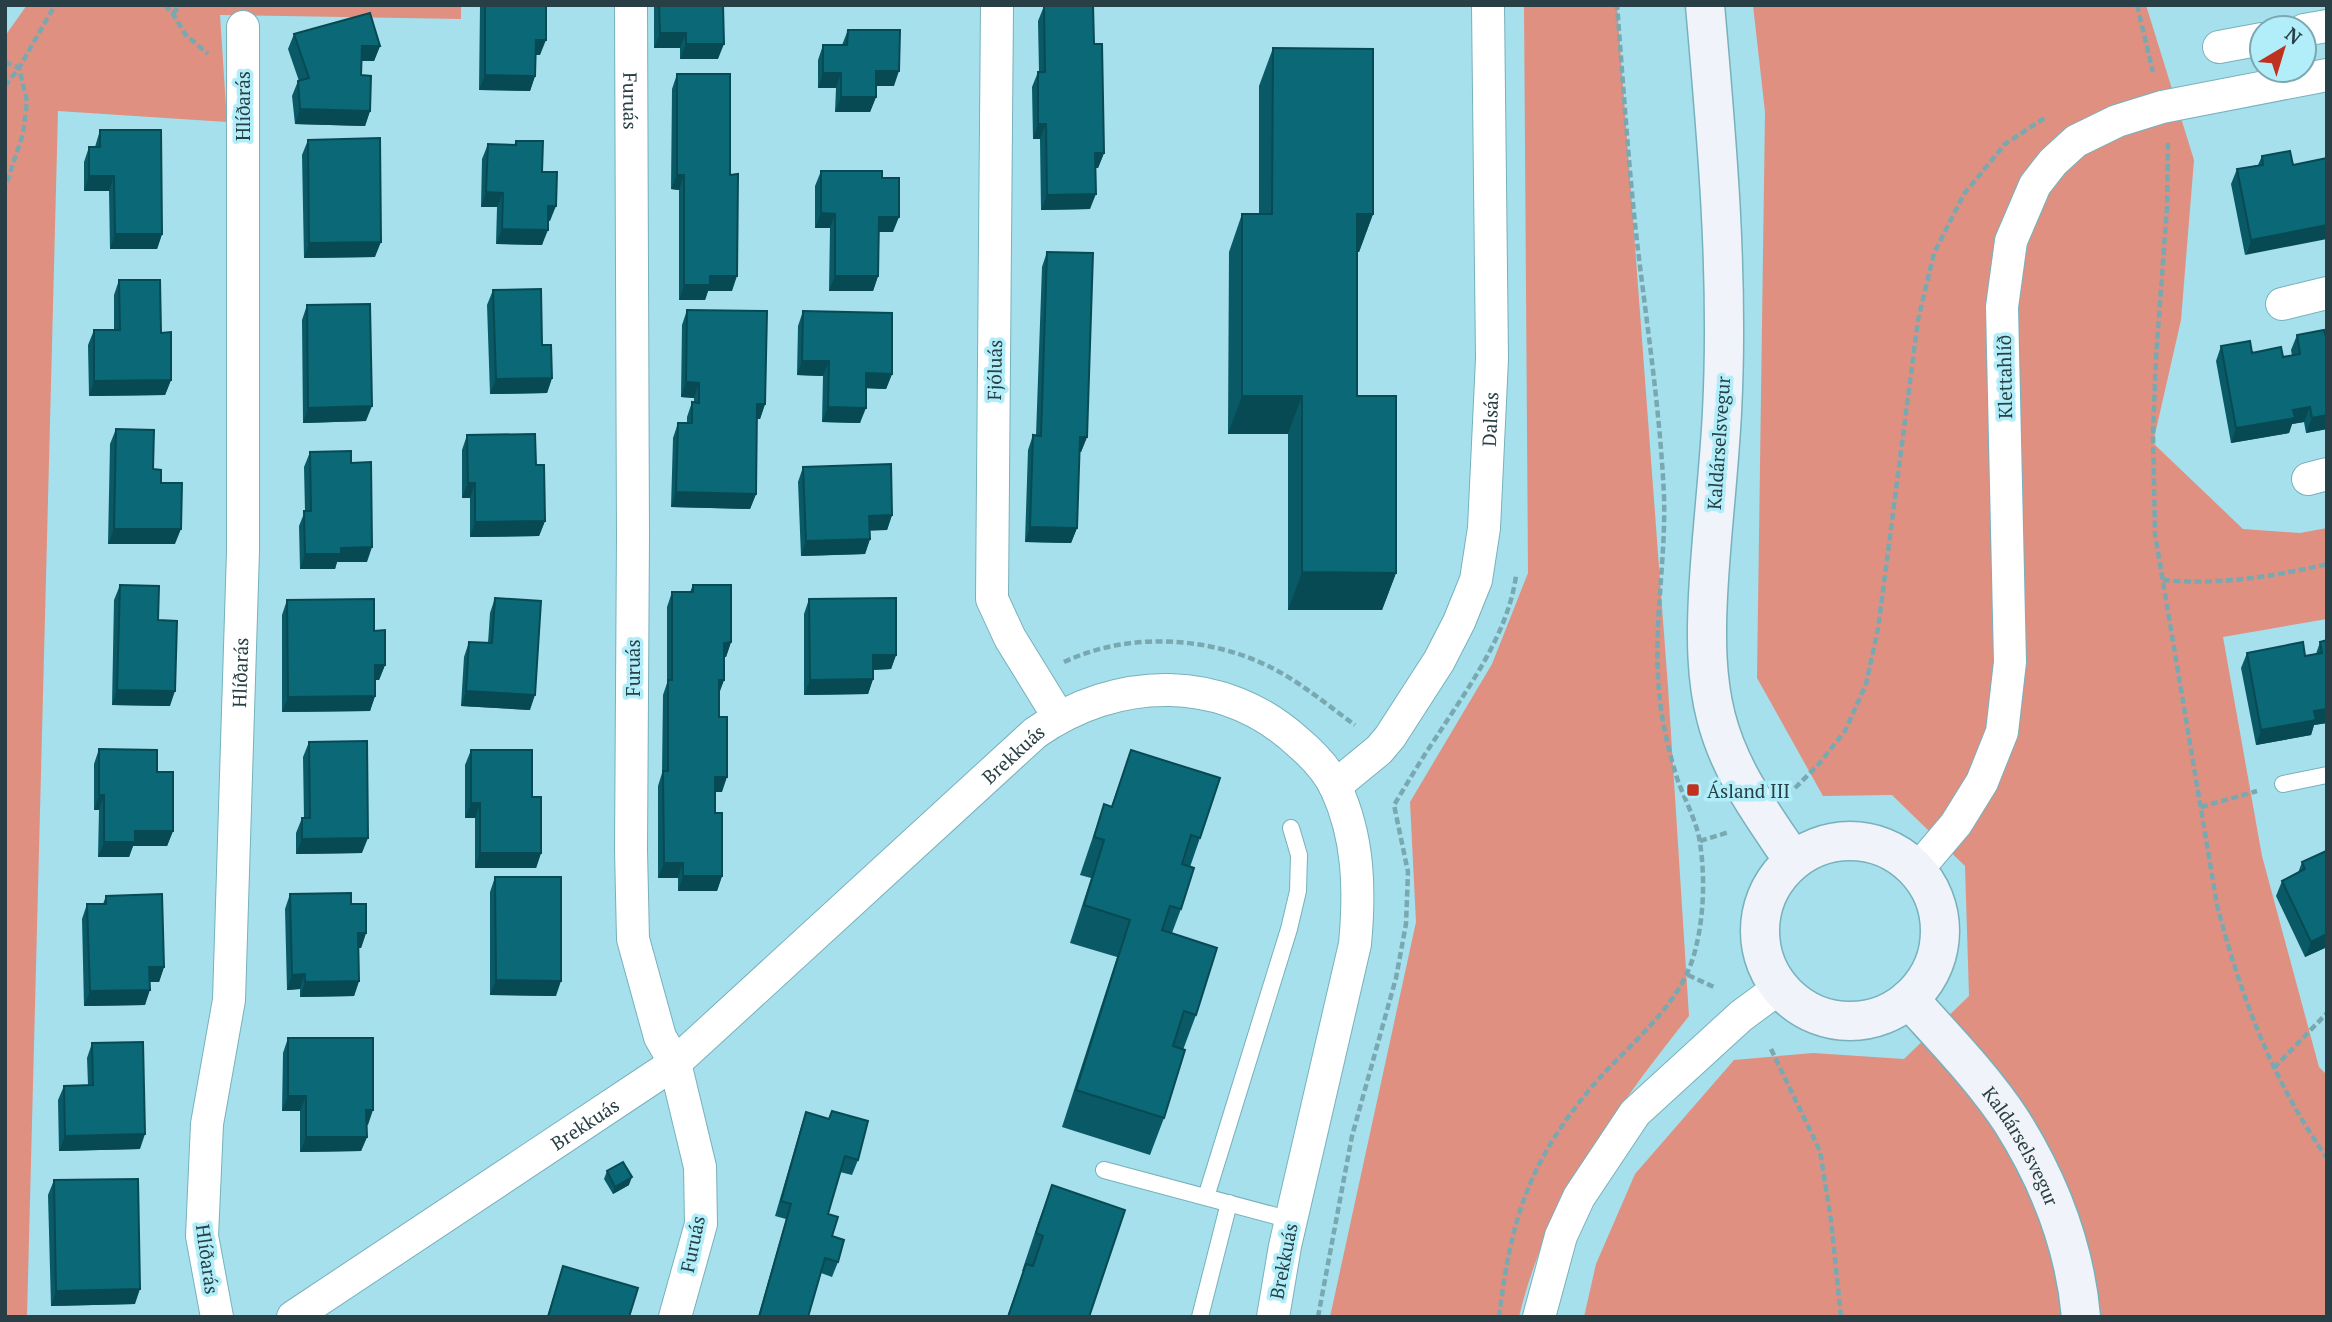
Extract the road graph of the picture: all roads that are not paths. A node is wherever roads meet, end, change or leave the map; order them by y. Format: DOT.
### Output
graph roads {
  1 [pos="631,5"];
  2 [pos="997,5"];
  3 [pos="1488,5"];
  4 [pos="1705,5"];
  5 [pos="243,27"];
  6 [pos="2248,41"];
  7 [pos="2219,47"];
  8 [pos="2327,75"];
  9 [pos="2327,293"];
  10 [pos="2282,304"];
  11 [pos="1058,716"];
  12 [pos="2327,775"];
  13 [pos="2283,784"];
  14 [pos="1335,786"];
  15 [pos="1291,828"];
  16 [pos="1793,860"];
  17 [pos="1917,870"];
  18 [pos="1779,988"];
  19 [pos="1909,999"];
  20 [pos="676,1063"];
  21 [pos="1104,1170"];
  22 [pos="1206,1197"];
  23 [pos="1229,1203"];
  24 [pos="1291,1220"];
  25 [pos="217,1317"];
  26 [pos="293,1317"];
  27 [pos="675,1317"];
  28 [pos="1200,1317"];
  29 [pos="1273,1317"];
  30 [pos="1539,1317"];
  31 [pos="2081,1317"];
  1 -- 20 [label="street, Furuás"];
  2 -- 11 [label="street, Fjóluás"];
  3 -- 14 [label="street, Dalsás"];
  4 -- 16 [label="main road, Kaldárselsvegur"];
  5 -- 25 [label="street, Hlíðarás"];
  6 -- 7 [label="street"];
  8 -- 17 [label="street, Klettahlíð"];
  9 -- 10 [label="street"];
  11 -- 14 [label="street, Brekkuás"];
  11 -- 20 [label="street, Brekkuás"];
  12 -- 13 [label="lane"];
  14 -- 24 [label="street, Brekkuás"];
  15 -- 22 [label="lane"];
  16 -- 17 [label="main road"];
  16 -- 18 [label="main road"];
  17 -- 19 [label="main road"];
  18 -- 19 [label="main road"];
  18 -- 30 [label="street"];
  19 -- 31 [label="main road, Kaldárselsvegur"];
  20 -- 26 [label="street, Brekkuás"];
  20 -- 27 [label="street, Furuás"];
  21 -- 22 [label="lane"];
  22 -- 23 [label="lane"];
  23 -- 24 [label="lane"];
  23 -- 28 [label="lane"];
  24 -- 29 [label="street, Brekkuás"];
}
